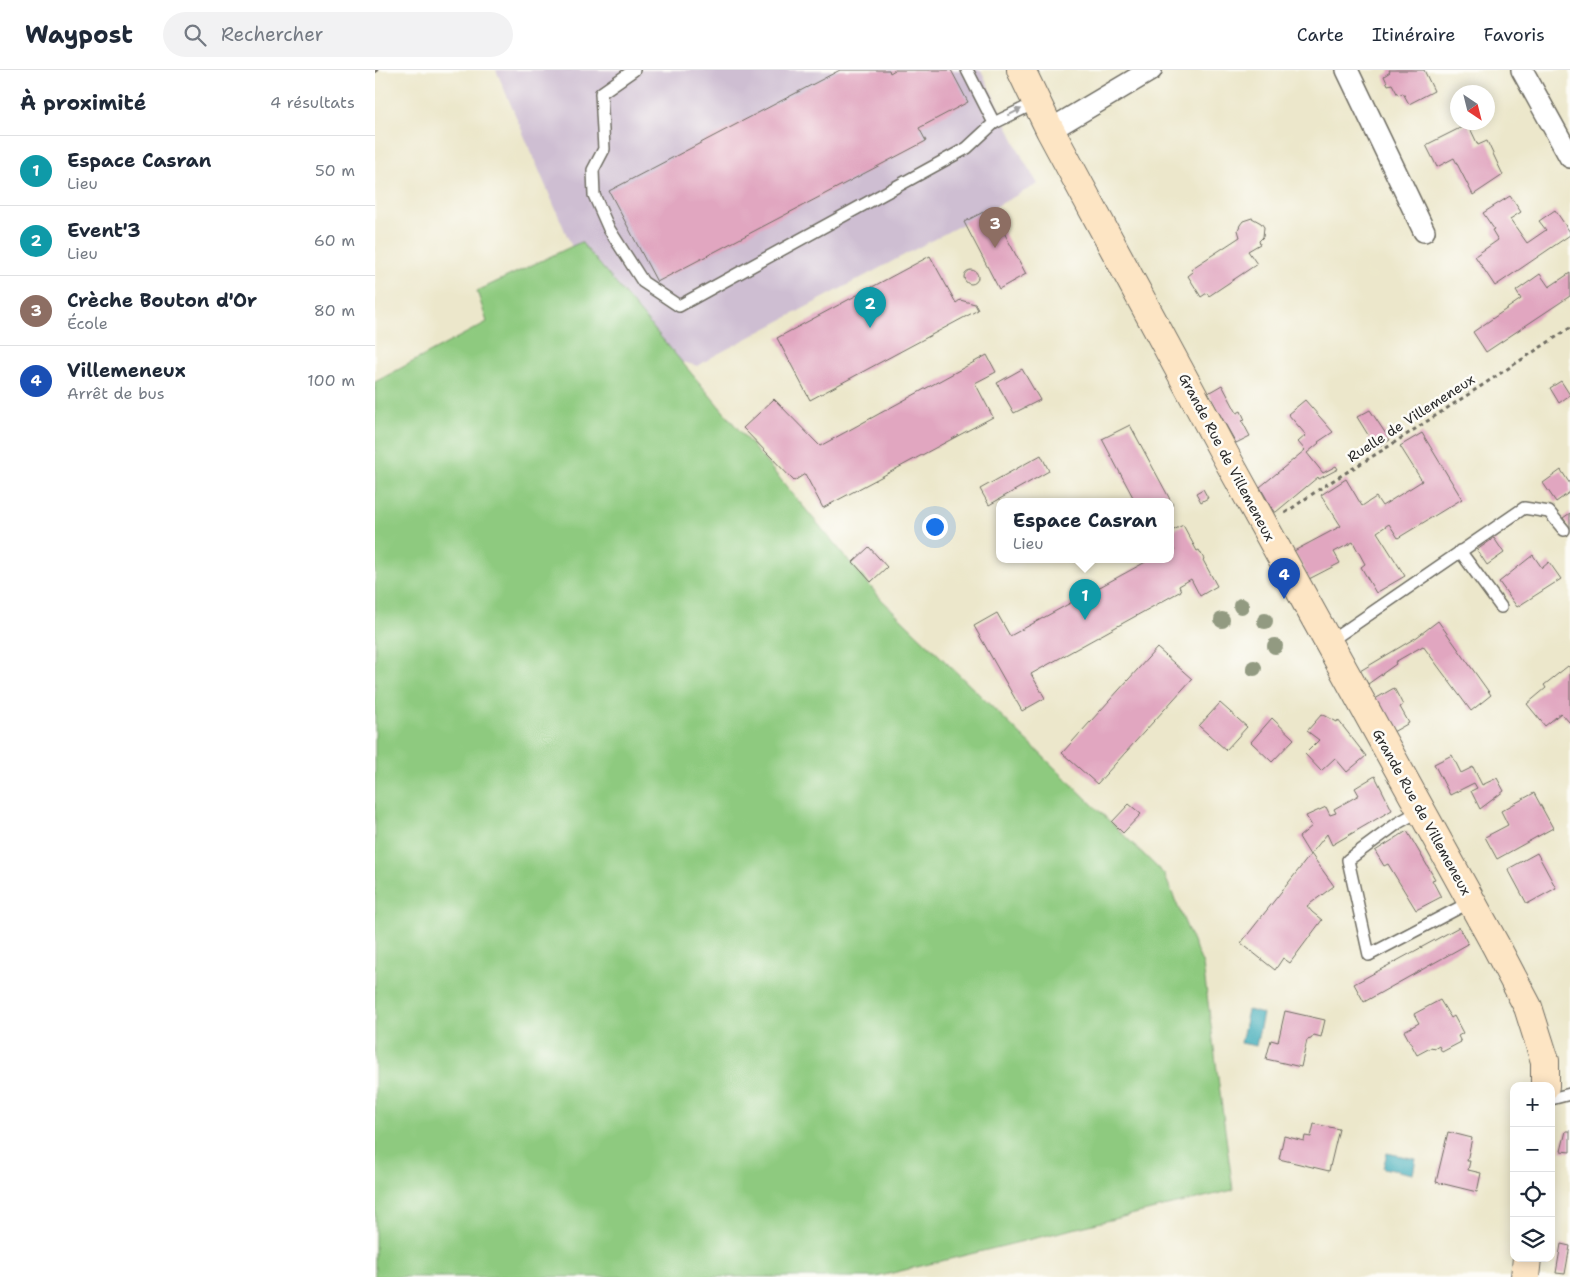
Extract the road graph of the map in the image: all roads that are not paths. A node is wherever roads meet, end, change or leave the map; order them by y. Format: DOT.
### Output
graph roads {
  1 [pos="634,70"];
  2 [pos="967,70"];
  3 [pos="1021,70"];
  4 [pos="1151,70"];
  5 [pos="1347,70"];
  6 [pos="1522,70"];
  7 [pos="1037,102"];
  8 [pos="994,123"];
  9 [pos="1050,130"];
  10 [pos="1570,157"];
  11 [pos="1424,231"];
  12 [pos="1564,530"];
  13 [pos="1460,551"];
  14 [pos="1501,607"];
  15 [pos="1328,643"];
  16 [pos="1421,810"];
  17 [pos="1472,901"];
  18 [pos="1545,1082"];
  19 [pos="1570,1094"];
  20 [pos="1555,1098"];
  21 [pos="1527,1262"];
  22 [pos="1525,1277"];
  1 -- 8 [label="lane"];
  2 -- 8 [label="lane"];
  3 -- 7 [label="main road, Grande Rue de Villemeneux"];
  4 -- 9 [label="street"];
  5 -- 11 [label="street"];
  6 -- 10 [label="street"];
  8 -- 7 [label="lane, one-way"];
  7 -- 9 [label="main road, Grande Rue de Villemeneux"];
  9 -- 15 [label="main road, Grande Rue de Villemeneux"];
  12 -- 13 [label="lane"];
  13 -- 14 [label="lane"];
  13 -- 15 [label="lane"];
  15 -- 16 [label="main road, Grande Rue de Villemeneux"];
  16 -- 17 [label="main road, Grande Rue de Villemeneux"];
  16 -- 17 [label="lane"];
  17 -- 18 [label="main road, Grande Rue de Villemeneux"];
  19 -- 20 [label="lane"];
  21 -- 22 [label="main road"];
}
